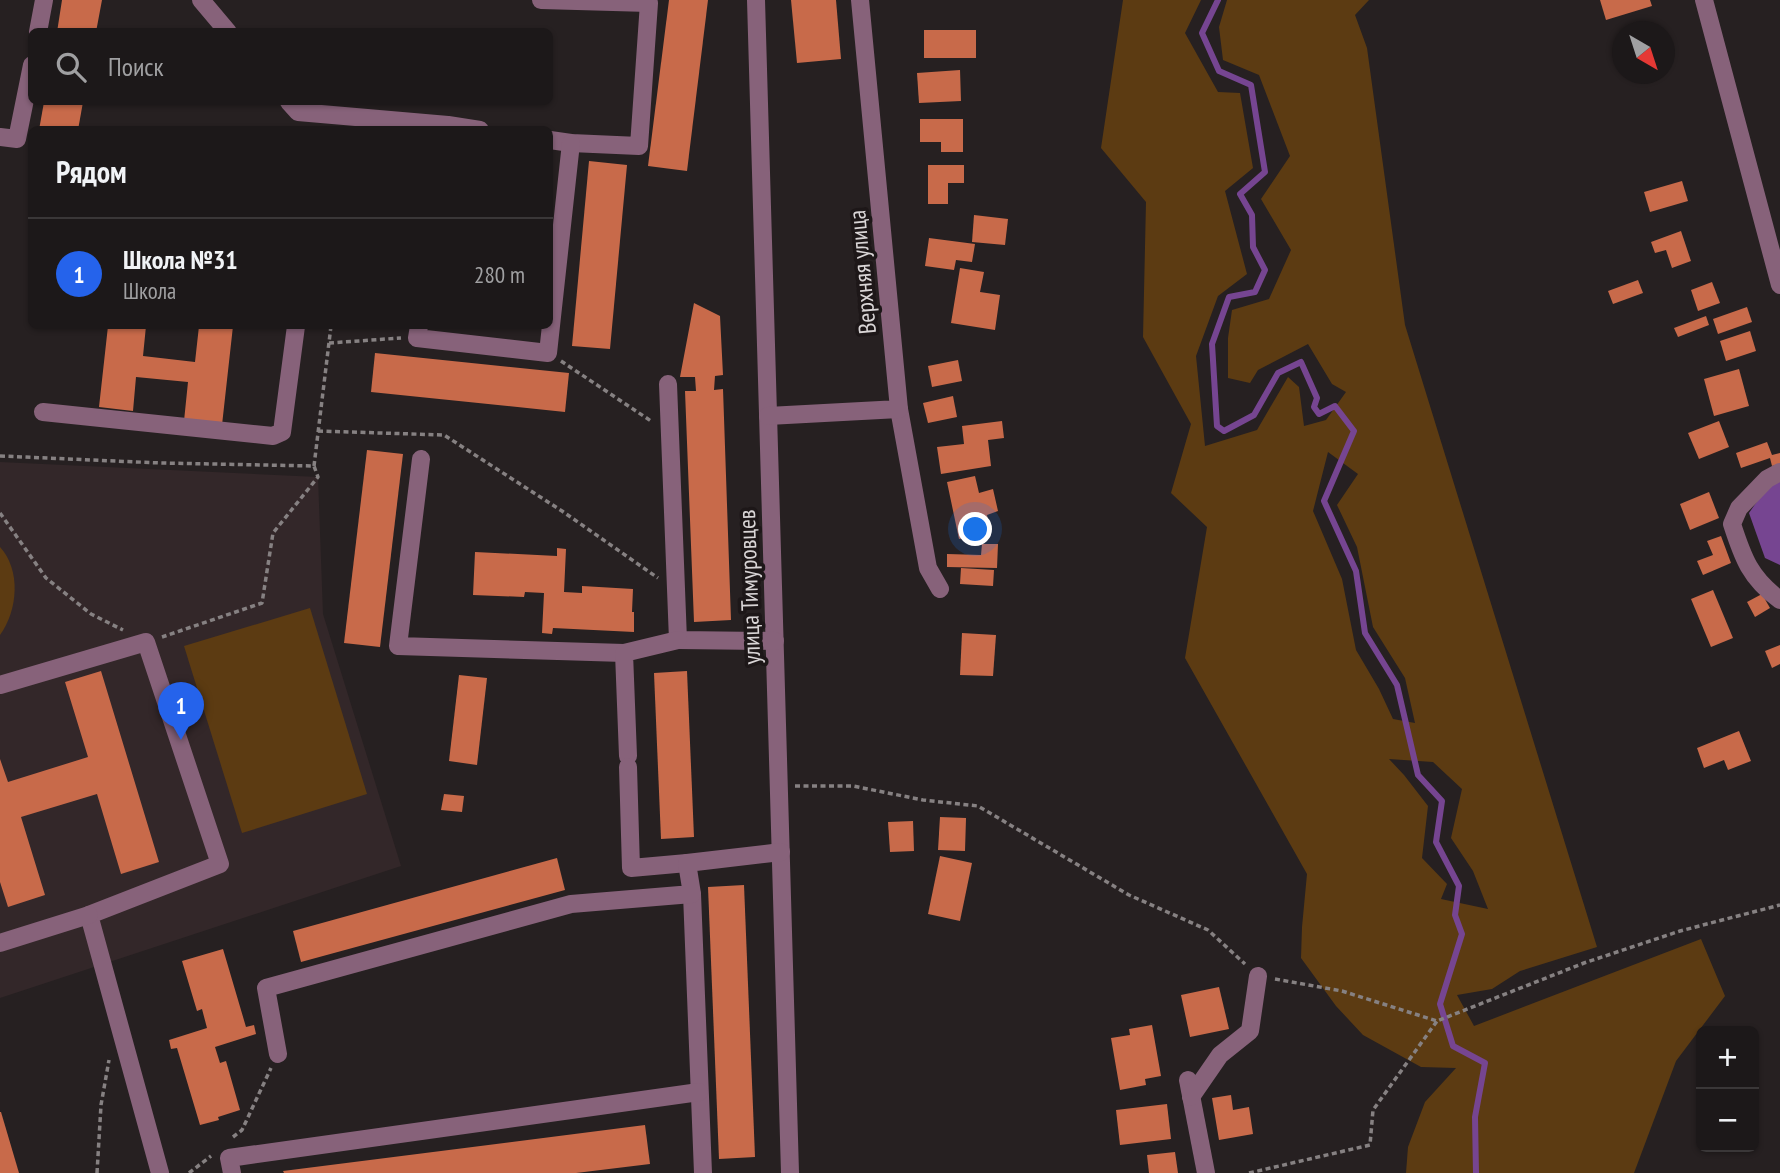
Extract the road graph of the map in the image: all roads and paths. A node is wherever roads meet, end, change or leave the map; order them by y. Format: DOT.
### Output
graph roads {
  1 [pos="44,0"];
  2 [pos="201,0"];
  3 [pos="541,0"];
  4 [pos="756,0"];
  5 [pos="860,0"];
  6 [pos="1704,0"];
  7 [pos="39,28"];
  8 [pos="225,28"];
  9 [pos="28,85"];
  10 [pos="292,105"];
  11 [pos="321,122"];
  12 [pos="423,126"];
  13 [pos="0,137"];
  14 [pos="553,141"];
  15 [pos="571,144"];
  16 [pos="1761,213"];
  17 [pos="1780,215"];
  18 [pos="1780,285"];
  19 [pos="553,308"];
  20 [pos="296,329"];
  21 [pos="331,329"];
  22 [pos="551,329"];
  23 [pos="418,332"];
  24 [pos="329,343"];
  25 [pos="548,353"];
  26 [pos="668,384"];
  27 [pos="899,409"];
  28 [pos="43,412"];
  29 [pos="768,416"];
  30 [pos="318,431"];
  31 [pos="670,434"];
  32 [pos="0,456"];
  33 [pos="421,459"];
  34 [pos="314,467"];
  35 [pos="1780,472"];
  36 [pos="0,513"];
  37 [pos="940,589"];
  38 [pos="677,591"];
  39 [pos="1780,600"];
  40 [pos="678,640"];
  41 [pos="775,641"];
  42 [pos="146,642"];
  43 [pos="624,653"];
  44 [pos="0,685"];
  45 [pos="779,785"];
  46 [pos="781,852"];
  47 [pos="688,863"];
  48 [pos="692,894"];
  49 [pos="1780,905"];
  50 [pos="89,915"];
  51 [pos="0,943"];
  52 [pos="1258,976"];
  53 [pos="1437,1021"];
  54 [pos="110,1054"];
  55 [pos="278,1054"];
  56 [pos="699,1092"];
  57 [pos="232,1139"];
  58 [pos="211,1156"];
  59 [pos="97,1173"];
  60 [pos="160,1173"];
  61 [pos="190,1173"];
  62 [pos="232,1173"];
  63 [pos="703,1173"];
  64 [pos="790,1173"];
  65 [pos="1206,1173"];
  66 [pos="1249,1173"];
  1 -- 7 [label="street"];
  2 -- 8 [label="street"];
  3 -- 15 [label="street"];
  4 -- 29 [label="street, улица Тимуровцев"];
  5 -- 27 [label="street, Верхняя улица"];
  6 -- 16 [label="street"];
  9 -- 13 [label="street"];
  10 -- 11 [label="street"];
  11 -- 12 [label="street"];
  14 -- 15 [label="street"];
  15 -- 19 [label="street"];
  16 -- 17 [label="street"];
  16 -- 18 [label="street"];
  20 -- 28 [label="street"];
  21 -- 24 [label="path"];
  22 -- 25 [label="street"];
  23 -- 24 [label="path"];
  23 -- 25 [label="street"];
  24 -- 30 [label="path"];
  25 -- 31 [label="path"];
  26 -- 31 [label="street"];
  27 -- 29 [label="street"];
  27 -- 37 [label="street, Верхняя улица"];
  29 -- 41 [label="street, улица Тимуровцев"];
  30 -- 34 [label="path"];
  30 -- 38 [label="path"];
  31 -- 38 [label="street"];
  32 -- 34 [label="path"];
  33 -- 43 [label="street"];
  34 -- 42 [label="path"];
  35 -- 39 [label="street"];
  36 -- 42 [label="path"];
  38 -- 40 [label="street"];
  40 -- 41 [label="street"];
  40 -- 43 [label="street"];
  41 -- 45 [label="street, улица Тимуровцев"];
  42 -- 44 [label="street"];
  42 -- 50 [label="street"];
  43 -- 47 [label="street"];
  45 -- 46 [label="street, улица Тимуровцев"];
  45 -- 52 [label="path"];
  46 -- 47 [label="street"];
  46 -- 64 [label="street, улица Тимуровцев"];
  47 -- 48 [label="street"];
  48 -- 55 [label="street"];
  48 -- 56 [label="street"];
  49 -- 53 [label="path"];
  50 -- 51 [label="street"];
  50 -- 60 [label="street"];
  52 -- 53 [label="path"];
  52 -- 65 [label="street"];
  53 -- 66 [label="path"];
  54 -- 59 [label="path"];
  55 -- 57 [label="path"];
  56 -- 62 [label="street"];
  56 -- 63 [label="street"];
  58 -- 61 [label="path"];
}
